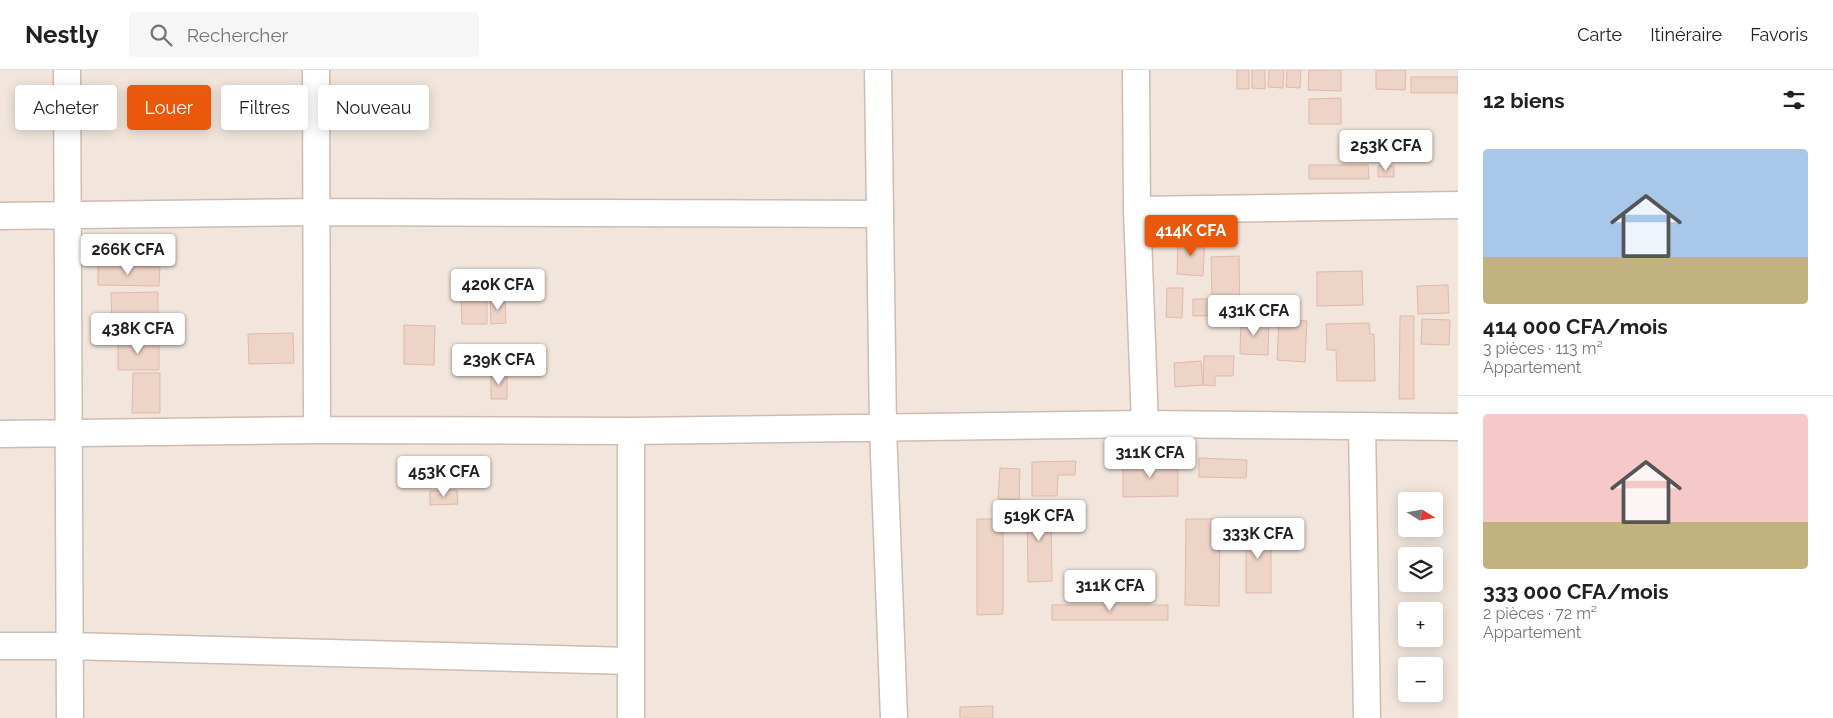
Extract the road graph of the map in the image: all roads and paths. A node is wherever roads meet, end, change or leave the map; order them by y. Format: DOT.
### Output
graph roads {
  1 [pos="67,70"];
  2 [pos="316,70"];
  3 [pos="878,70"];
  4 [pos="1136,70"];
  5 [pos="1458,205"];
  6 [pos="1137,210"];
  7 [pos="316,212"];
  8 [pos="880,214"];
  9 [pos="0,216"];
  10 [pos="67,216"];
  11 [pos="1145,424"];
  12 [pos="1362,426"];
  13 [pos="1458,427"];
  14 [pos="883,428"];
  15 [pos="317,430"];
  16 [pos="631,431"];
  17 [pos="68,433"];
  18 [pos="0,434"];
  19 [pos="0,646"];
  20 [pos="69,646"];
  21 [pos="630,661"];
  22 [pos="70,718"];
  23 [pos="631,718"];
  24 [pos="894,718"];
  25 [pos="1367,718"];
  1 -- 10 [label="street"];
  2 -- 7 [label="street"];
  3 -- 8 [label="street"];
  4 -- 6 [label="street"];
  5 -- 6 [label="street"];
  6 -- 11 [label="street"];
  7 -- 8 [label="street"];
  7 -- 10 [label="street"];
  7 -- 15 [label="street"];
  8 -- 14 [label="street"];
  9 -- 10 [label="street"];
  10 -- 17 [label="street"];
  11 -- 12 [label="street"];
  11 -- 14 [label="street"];
  12 -- 13 [label="street"];
  12 -- 25 [label="street"];
  14 -- 16 [label="street"];
  14 -- 24 [label="street"];
  15 -- 16 [label="street"];
  15 -- 17 [label="street"];
  16 -- 21 [label="street"];
  17 -- 18 [label="street"];
  17 -- 20 [label="street"];
  19 -- 20 [label="street"];
  20 -- 21 [label="street"];
  20 -- 22 [label="street"];
  21 -- 23 [label="street"];
}
